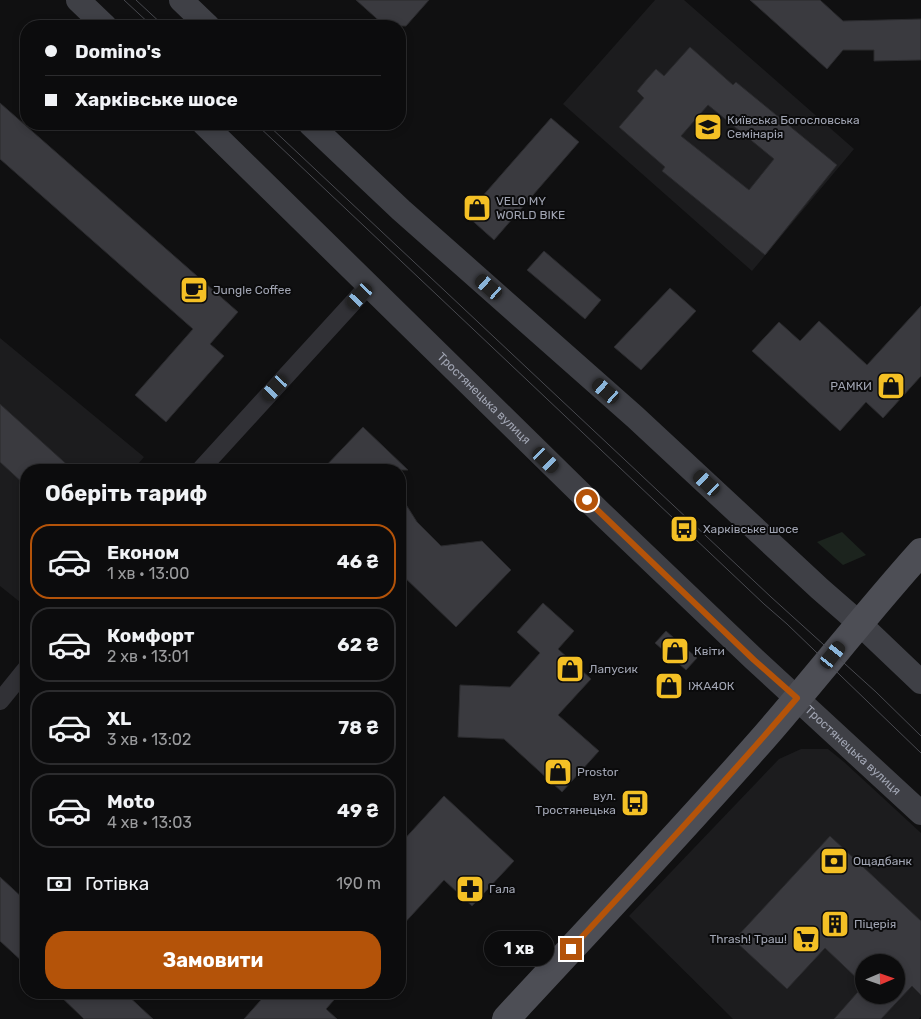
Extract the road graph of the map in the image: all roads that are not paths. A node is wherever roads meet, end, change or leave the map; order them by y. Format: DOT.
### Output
graph roads {
  1 [pos="78,0"];
  2 [pos="181,0"];
  3 [pos="98,20"];
  4 [pos="202,20"];
  5 [pos="210,130"];
  6 [pos="316,130"];
  7 [pos="369,286"];
  8 [pos="206,464"];
  9 [pos="921,552"];
  10 [pos="859,623"];
  11 [pos="20,676"];
  12 [pos="921,682"];
  13 [pos="797,698"];
  14 [pos="0,701"];
  15 [pos="921,813"];
  16 [pos="506,1019"];
  1 -- 3 [label="main road"];
  2 -- 4 [label="main road"];
  5 -- 7 [label="main road, Тростянецька вулиця"];
  6 -- 10 [label="main road"];
  7 -- 8 [label="street"];
  7 -- 13 [label="main road, Тростянецька вулиця"];
  9 -- 10 [label="main road"];
  10 -- 12 [label="main road"];
  10 -- 13 [label="main road"];
  11 -- 14 [label="street"];
  13 -- 15 [label="main road, Тростянецька вулиця"];
  13 -- 16 [label="main road"];
}
